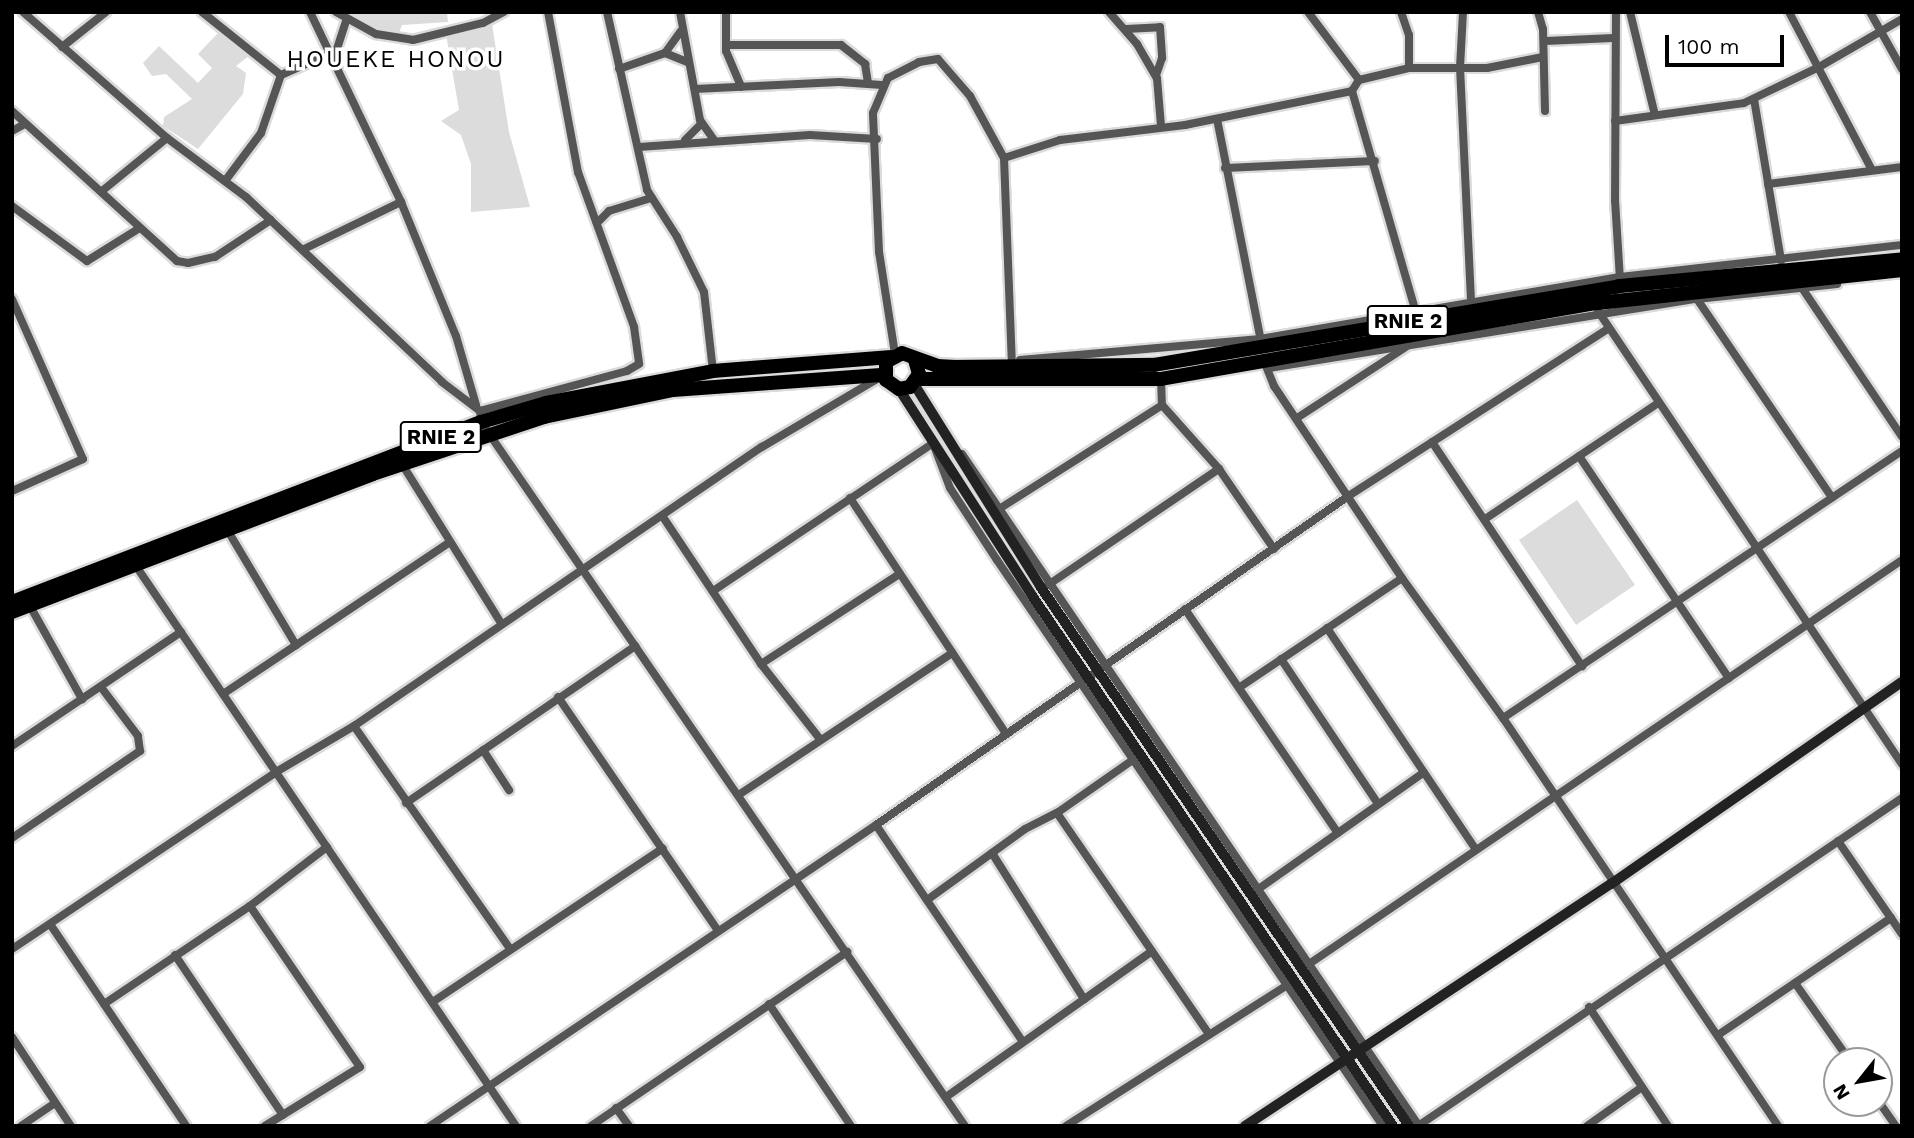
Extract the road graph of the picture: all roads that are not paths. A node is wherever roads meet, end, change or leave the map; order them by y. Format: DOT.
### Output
graph roads {
  1 [pos="23,12"];
  2 [pos="106,12"];
  3 [pos="202,12"];
  4 [pos="310,12"];
  5 [pos="336,12"];
  6 [pos="504,12"];
  7 [pos="548,12"];
  8 [pos="607,12"];
  9 [pos="680,12"];
  10 [pos="726,12"];
  11 [pos="1109,12"];
  12 [pos="1401,12"];
  13 [pos="1463,12"];
  14 [pos="1538,12"];
  15 [pos="1616,12"];
  16 [pos="1630,12"];
  17 [pos="1788,12"];
  18 [pos="1870,12"];
  19 [pos="1312,14"];
  20 [pos="1902,19"];
  21 [pos="346,20"];
  22 [pos="1126,29"];
  23 [pos="681,31"];
  24 [pos="1881,32"];
  25 [pos="1615,38"];
  26 [pos="1544,41"];
  27 [pos="726,45"];
  28 [pos="62,47"];
  29 [pos="665,52"];
  30 [pos="332,56"];
  31 [pos="1544,57"];
  32 [pos="687,62"];
  33 [pos="1460,67"];
  34 [pos="1819,67"];
  35 [pos="1409,68"];
  36 [pos="618,69"];
  37 [pos="1902,69"];
  38 [pos="281,75"];
  39 [pos="1156,75"];
  40 [pos="1359,80"];
  41 [pos="868,83"];
  42 [pos="881,85"];
  43 [pos="741,87"];
  44 [pos="695,89"];
  45 [pos="1352,90"];
  46 [pos="1754,99"];
  47 [pos="12,111"];
  48 [pos="1545,111"];
  49 [pos="1654,115"];
  50 [pos="1217,119"];
  51 [pos="1615,121"];
  52 [pos="701,124"];
  53 [pos="23,125"];
  54 [pos="1161,125"];
  55 [pos="12,131"];
  56 [pos="167,138"];
  57 [pos="877,139"];
  58 [pos="685,140"];
  59 [pos="714,140"];
  60 [pos="639,146"];
  61 [pos="1004,159"];
  62 [pos="1376,161"];
  63 [pos="1902,167"];
  64 [pos="1225,168"];
  65 [pos="1872,170"];
  66 [pos="225,181"];
  67 [pos="1769,184"];
  68 [pos="102,191"];
  69 [pos="650,198"];
  70 [pos="401,202"];
  71 [pos="12,206"];
  72 [pos="271,219"];
  73 [pos="597,223"];
  74 [pos="138,229"];
  75 [pos="1902,245"];
  76 [pos="304,249"];
  77 [pos="1902,259"];
  78 [pos="1781,263"];
  79 [pos="1902,272"];
  80 [pos="1620,281"];
  81 [pos="1800,285"];
  82 [pos="1698,299"];
  83 [pos="1471,301"];
  84 [pos="13,303"];
  85 [pos="1598,309"];
  86 [pos="1417,316"];
  87 [pos="1608,329"];
  88 [pos="1410,344"];
  89 [pos="1263,353"];
  90 [pos="892,356"];
  91 [pos="915,360"];
  92 [pos="1010,365"];
  93 [pos="713,371"];
  94 [pos="884,375"];
  95 [pos="1161,379"];
  96 [pos="916,381"];
  97 [pos="899,389"];
  98 [pos="1658,403"];
  99 [pos="1162,405"];
  100 [pos="481,418"];
  101 [pos="1297,418"];
  102 [pos="945,435"];
  103 [pos="1902,437"];
  104 [pos="1432,442"];
  105 [pos="933,443"];
  106 [pos="1902,450"];
  107 [pos="1579,456"];
  108 [pos="402,464"];
  109 [pos="1219,469"];
  110 [pos="12,491"];
  111 [pos="1347,496"];
  112 [pos="850,498"];
  113 [pos="1832,498"];
  114 [pos="999,509"];
  115 [pos="663,517"];
  116 [pos="1485,519"];
  117 [pos="228,531"];
  118 [pos="450,542"];
  119 [pos="1274,549"];
  120 [pos="1757,550"];
  121 [pos="1902,560"];
  122 [pos="136,566"];
  123 [pos="585,567"];
  124 [pos="898,575"];
  125 [pos="1402,578"];
  126 [pos="1048,585"];
  127 [pos="713,591"];
  128 [pos="12,602"];
  129 [pos="1677,602"];
  130 [pos="30,607"];
  131 [pos="1185,609"];
  132 [pos="12,612"];
  133 [pos="502,623"];
  134 [pos="1807,624"];
  135 [pos="1327,628"];
  136 [pos="181,632"];
  137 [pos="296,645"];
  138 [pos="635,646"];
  139 [pos="952,653"];
  140 [pos="1281,659"];
  141 [pos="761,664"];
  142 [pos="1582,666"];
  143 [pos="1101,668"];
  144 [pos="1729,678"];
  145 [pos="1084,679"];
  146 [pos="1902,682"];
  147 [pos="101,687"];
  148 [pos="1240,687"];
  149 [pos="223,694"];
  150 [pos="558,697"];
  151 [pos="82,699"];
  152 [pos="1864,708"];
  153 [pos="1503,718"];
  154 [pos="354,726"];
  155 [pos="1005,732"];
  156 [pos="820,739"];
  157 [pos="12,746"];
  158 [pos="483,750"];
  159 [pos="1137,757"];
  160 [pos="1902,765"];
  161 [pos="276,772"];
  162 [pos="1424,772"];
  163 [pos="509,790"];
  164 [pos="740,794"];
  165 [pos="1554,797"];
  166 [pos="1902,798"];
  167 [pos="406,803"];
  168 [pos="1378,804"];
  169 [pos="1057,813"];
  170 [pos="876,825"];
  171 [pos="1338,833"];
  172 [pos="12,838"];
  173 [pos="1838,841"];
  174 [pos="327,847"];
  175 [pos="663,848"];
  176 [pos="1476,850"];
  177 [pos="992,853"];
  178 [pos="796,879"];
  179 [pos="1611,884"];
  180 [pos="1257,890"];
  181 [pos="926,900"];
  182 [pos="250,906"];
  183 [pos="1891,919"];
  184 [pos="50,924"];
  185 [pos="718,931"];
  186 [pos="1902,934"];
  187 [pos="12,949"];
  188 [pos="510,949"];
  189 [pos="1152,951"];
  190 [pos="847,952"];
  191 [pos="175,955"];
  192 [pos="1664,958"];
  193 [pos="1309,964"];
  194 [pos="1796,983"];
  195 [pos="1287,985"];
  196 [pos="1084,999"];
  197 [pos="434,1001"];
  198 [pos="104,1004"];
  199 [pos="769,1004"];
  200 [pos="1589,1007"];
  201 [pos="1209,1034"];
  202 [pos="1718,1035"];
  203 [pos="12,1037"];
  204 [pos="1023,1041"];
  205 [pos="1840,1047"];
  206 [pos="1362,1049"];
  207 [pos="1344,1061"];
  208 [pos="489,1086"];
  209 [pos="1642,1087"];
  210 [pos="946,1097"];
  211 [pos="55,1103"];
  212 [pos="616,1108"];
  213 [pos="283,1115"];
  214 [pos="21,1126"];
  215 [pos="71,1126"];
  216 [pos="186,1126"];
  217 [pos="265,1126"];
  218 [pos="430,1126"];
  219 [pos="516,1126"];
  220 [pos="591,1126"];
  221 [pos="629,1126"];
  222 [pos="851,1126"];
  223 [pos="965,1126"];
  224 [pos="1066,1126"];
  225 [pos="1245,1126"];
  226 [pos="1383,1126"];
  227 [pos="1393,1126"];
  228 [pos="1409,1126"];
  229 [pos="1418,1126"];
  230 [pos="1587,1126"];
  231 [pos="1668,1126"];
  232 [pos="1778,1126"];
  1 -- 28 [label="street"];
  2 -- 28 [label="street"];
  3 -- 38 [label="street"];
  4 -- 30 [label="street"];
  5 -- 21 [label="street"];
  6 -- 21 [label="street"];
  7 -- 73 [label="street"];
  8 -- 36 [label="street"];
  9 -- 23 [label="street"];
  10 -- 27 [label="street"];
  11 -- 22 [label="street"];
  12 -- 35 [label="street"];
  13 -- 33 [label="street"];
  14 -- 26 [label="street"];
  15 -- 25 [label="street"];
  16 -- 49 [label="street"];
  17 -- 34 [label="street"];
  18 -- 24 [label="street"];
  19 -- 40 [label="street"];
  20 -- 24 [label="street"];
  21 -- 30 [label="street"];
  22 -- 39 [label="street"];
  22 -- 39 [label="street"];
  23 -- 29 [label="street"];
  23 -- 32 [label="street"];
  24 -- 34 [label="street"];
  24 -- 37 [label="street"];
  25 -- 26 [label="street"];
  25 -- 51 [label="street"];
  26 -- 31 [label="street"];
  27 -- 41 [label="street"];
  27 -- 43 [label="street"];
  28 -- 56 [label="street"];
  29 -- 32 [label="street"];
  29 -- 36 [label="street"];
  30 -- 38 [label="street"];
  30 -- 70 [label="street"];
  31 -- 33 [label="street"];
  31 -- 48 [label="street"];
  32 -- 44 [label="street"];
  33 -- 35 [label="street"];
  33 -- 83 [label="street"];
  34 -- 46 [label="street"];
  34 -- 65 [label="street"];
  35 -- 40 [label="street"];
  36 -- 60 [label="street"];
  38 -- 66 [label="street"];
  39 -- 54 [label="street"];
  40 -- 45 [label="street"];
  41 -- 42 [label="street"];
  41 -- 43 [label="street"];
  42 -- 57 [label="street"];
  42 -- 61 [label="street"];
  43 -- 44 [label="street"];
  44 -- 52 [label="street"];
  45 -- 50 [label="street"];
  45 -- 62 [label="street"];
  46 -- 49 [label="street"];
  46 -- 67 [label="street"];
  47 -- 53 [label="street"];
  49 -- 51 [label="street"];
  50 -- 54 [label="street"];
  50 -- 64 [label="street"];
  51 -- 80 [label="street"];
  52 -- 58 [label="street"];
  52 -- 59 [label="street"];
  53 -- 55 [label="street"];
  53 -- 68 [label="street"];
  54 -- 61 [label="street"];
  56 -- 66 [label="street"];
  56 -- 68 [label="street"];
  57 -- 59 [label="street"];
  57 -- 90 [label="street"];
  58 -- 59 [label="street"];
  58 -- 60 [label="street"];
  60 -- 69 [label="street"];
  61 -- 92 [label="street"];
  62 -- 64 [label="street"];
  62 -- 86 [label="street"];
  63 -- 65 [label="street"];
  64 -- 89 [label="street"];
  65 -- 67 [label="street"];
  66 -- 72 [label="street"];
  67 -- 78 [label="street"];
  68 -- 74 [label="street"];
  69 -- 73 [label="street"];
  69 -- 93 [label="street"];
  70 -- 76 [label="street"];
  70 -- 100 [label="street"];
  71 -- 74 [label="street"];
  72 -- 74 [label="street"];
  72 -- 76 [label="street"];
  73 -- 100 [label="street"];
  75 -- 78 [label="street"];
  76 -- 100 [label="street"];
  77 -- 78 [label="highway, RNIE 2 / RNIE 2"];
  78 -- 80 [label="highway, RNIE 2 / RNIE 2"];
  79 -- 81 [label="highway, RNIE 2 / RNIE 2"];
  80 -- 83 [label="street"];
  80 -- 86 [label="highway, RNIE 2 / RNIE 2"];
  81 -- 82 [label="street"];
  81 -- 85 [label="highway, RNIE 2 / RNIE 2"];
  81 -- 103 [label="street"];
  82 -- 85 [label="street"];
  82 -- 113 [label="street"];
  83 -- 86 [label="street"];
  84 -- 110 [label="street"];
  85 -- 87 [label="street"];
  85 -- 88 [label="street"];
  85 -- 89 [label="highway, RNIE 2 / RNIE 2"];
  86 -- 89 [label="highway, RNIE 2 / RNIE 2"];
  87 -- 98 [label="street"];
  87 -- 104 [label="street"];
  88 -- 89 [label="street"];
  88 -- 101 [label="street"];
  89 -- 92 [label="highway, RNIE 2 / RNIE 2"];
  89 -- 95 [label="highway, RNIE 2 / RNIE 2"];
  89 -- 101 [label="street"];
  90 -- 91 [label="highway, RNIE 2 / RNIE 2"];
  90 -- 93 [label="highway, RNIE 2 / RNIE 2"];
  90 -- 94 [label="highway"];
  91 -- 92 [label="highway, RNIE 2 / RNIE 2"];
  91 -- 96 [label="highway"];
  93 -- 100 [label="highway, RNIE 2 / RNIE 2"];
  94 -- 97 [label="highway"];
  94 -- 100 [label="highway, RNIE 2 / RNIE 2"];
  94 -- 115 [label="street"];
  95 -- 96 [label="highway, RNIE 2 / RNIE 2"];
  95 -- 99 [label="street"];
  96 -- 97 [label="highway, RNIE 2 / RNIE 2"];
  96 -- 102 [label="main road"];
  97 -- 105 [label="main road"];
  98 -- 107 [label="street"];
  98 -- 120 [label="street"];
  99 -- 109 [label="street"];
  99 -- 114 [label="street"];
  100 -- 108 [label="highway, RNIE 2 / RNIE 2"];
  100 -- 123 [label="street"];
  100 -- 128 [label="highway, RNIE 2 / RNIE 2"];
  101 -- 111 [label="street"];
  102 -- 114 [label="street"];
  102 -- 143 [label="main road"];
  104 -- 111 [label="street"];
  104 -- 116 [label="street"];
  105 -- 112 [label="street"];
  105 -- 145 [label="main road"];
  106 -- 113 [label="street"];
  107 -- 116 [label="street"];
  107 -- 129 [label="street"];
  108 -- 117 [label="highway, RNIE 2 / RNIE 2"];
  108 -- 118 [label="street"];
  109 -- 119 [label="street"];
  109 -- 126 [label="street"];
  111 -- 119 [label="street"];
  111 -- 125 [label="street"];
  112 -- 124 [label="street"];
  112 -- 127 [label="street"];
  113 -- 120 [label="street"];
  114 -- 126 [label="street"];
  115 -- 123 [label="street"];
  115 -- 127 [label="street"];
  116 -- 142 [label="street"];
  117 -- 122 [label="highway, RNIE 2 / RNIE 2"];
  117 -- 137 [label="street"];
  118 -- 133 [label="street"];
  118 -- 137 [label="street"];
  119 -- 131 [label="street"];
  120 -- 129 [label="street"];
  120 -- 134 [label="street"];
  121 -- 134 [label="street"];
  122 -- 130 [label="highway, RNIE 2 / RNIE 2"];
  122 -- 136 [label="street"];
  123 -- 133 [label="street"];
  123 -- 138 [label="street"];
  124 -- 139 [label="street"];
  124 -- 141 [label="street"];
  125 -- 135 [label="street"];
  125 -- 153 [label="street"];
  126 -- 143 [label="street"];
  127 -- 141 [label="street"];
  129 -- 142 [label="street"];
  129 -- 144 [label="street"];
  130 -- 132 [label="highway, RNIE 2 / RNIE 2"];
  130 -- 151 [label="street"];
  131 -- 143 [label="street"];
  131 -- 148 [label="street"];
  133 -- 154 [label="street"];
  134 -- 144 [label="street"];
  134 -- 152 [label="street"];
  135 -- 140 [label="street"];
  135 -- 162 [label="street"];
  136 -- 147 [label="street"];
  136 -- 149 [label="street"];
  137 -- 149 [label="street"];
  138 -- 150 [label="street"];
  138 -- 164 [label="street"];
  139 -- 155 [label="street"];
  139 -- 156 [label="street"];
  140 -- 148 [label="street"];
  140 -- 168 [label="street"];
  141 -- 156 [label="street"];
  142 -- 153 [label="street"];
  143 -- 145 [label="street"];
  143 -- 180 [label="street"];
  143 -- 206 [label="main road"];
  144 -- 165 [label="street"];
  145 -- 155 [label="street"];
  145 -- 159 [label="main road"];
  146 -- 152 [label="main road"];
  147 -- 151 [label="street"];
  147 -- 172 [label="street"];
  148 -- 171 [label="street"];
  149 -- 161 [label="street"];
  150 -- 158 [label="street"];
  150 -- 175 [label="street"];
  151 -- 157 [label="street"];
  152 -- 160 [label="street"];
  152 -- 179 [label="main road"];
  153 -- 165 [label="street"];
  154 -- 161 [label="street"];
  154 -- 167 [label="street"];
  155 -- 170 [label="street"];
  156 -- 164 [label="street"];
  158 -- 163 [label="street"];
  158 -- 167 [label="street"];
  159 -- 169 [label="street"];
  159 -- 195 [label="street"];
  159 -- 207 [label="main road"];
  161 -- 174 [label="street"];
  161 -- 184 [label="street"];
  162 -- 168 [label="street"];
  162 -- 176 [label="street"];
  164 -- 178 [label="street"];
  165 -- 176 [label="street"];
  165 -- 179 [label="street"];
  166 -- 173 [label="street"];
  167 -- 188 [label="street"];
  168 -- 171 [label="street"];
  169 -- 177 [label="street"];
  169 -- 189 [label="street"];
  170 -- 178 [label="street"];
  170 -- 181 [label="street"];
  171 -- 180 [label="street"];
  173 -- 183 [label="street"];
  173 -- 192 [label="street"];
  174 -- 182 [label="street"];
  174 -- 197 [label="street"];
  175 -- 185 [label="street"];
  175 -- 188 [label="street"];
  176 -- 193 [label="street"];
  177 -- 181 [label="street"];
  177 -- 196 [label="street"];
  178 -- 185 [label="street"];
  178 -- 190 [label="street"];
  179 -- 192 [label="street"];
  179 -- 206 [label="main road"];
  180 -- 193 [label="street"];
  181 -- 204 [label="street"];
  182 -- 191 [label="street"];
  182 -- 213 [label="street"];
  183 -- 186 [label="street"];
  183 -- 194 [label="street"];
  184 -- 187 [label="street"];
  184 -- 198 [label="street"];
  185 -- 208 [label="street"];
  188 -- 197 [label="street"];
  189 -- 196 [label="street"];
  189 -- 201 [label="street"];
  190 -- 199 [label="street"];
  190 -- 210 [label="street"];
  191 -- 198 [label="street"];
  191 -- 213 [label="street"];
  192 -- 200 [label="street"];
  192 -- 202 [label="street"];
  193 -- 206 [label="street"];
  194 -- 202 [label="street"];
  194 -- 205 [label="street"];
  195 -- 201 [label="street"];
  195 -- 207 [label="street"];
  196 -- 204 [label="street"];
  197 -- 208 [label="street"];
  198 -- 216 [label="street"];
  199 -- 212 [label="street"];
  199 -- 222 [label="street"];
  200 -- 209 [label="street"];
  200 -- 229 [label="street"];
  201 -- 224 [label="street"];
  202 -- 232 [label="street"];
  203 -- 211 [label="street"];
  204 -- 210 [label="street"];
  206 -- 207 [label="main road"];
  206 -- 228 [label="main road"];
  206 -- 229 [label="street"];
  207 -- 225 [label="main road"];
  207 -- 226 [label="street"];
  207 -- 227 [label="main road"];
  208 -- 218 [label="street"];
  208 -- 219 [label="street"];
  209 -- 230 [label="street"];
  209 -- 231 [label="street"];
  210 -- 223 [label="street"];
  211 -- 214 [label="street"];
  211 -- 215 [label="street"];
  212 -- 220 [label="street"];
  212 -- 221 [label="street"];
  213 -- 217 [label="street"];
}
